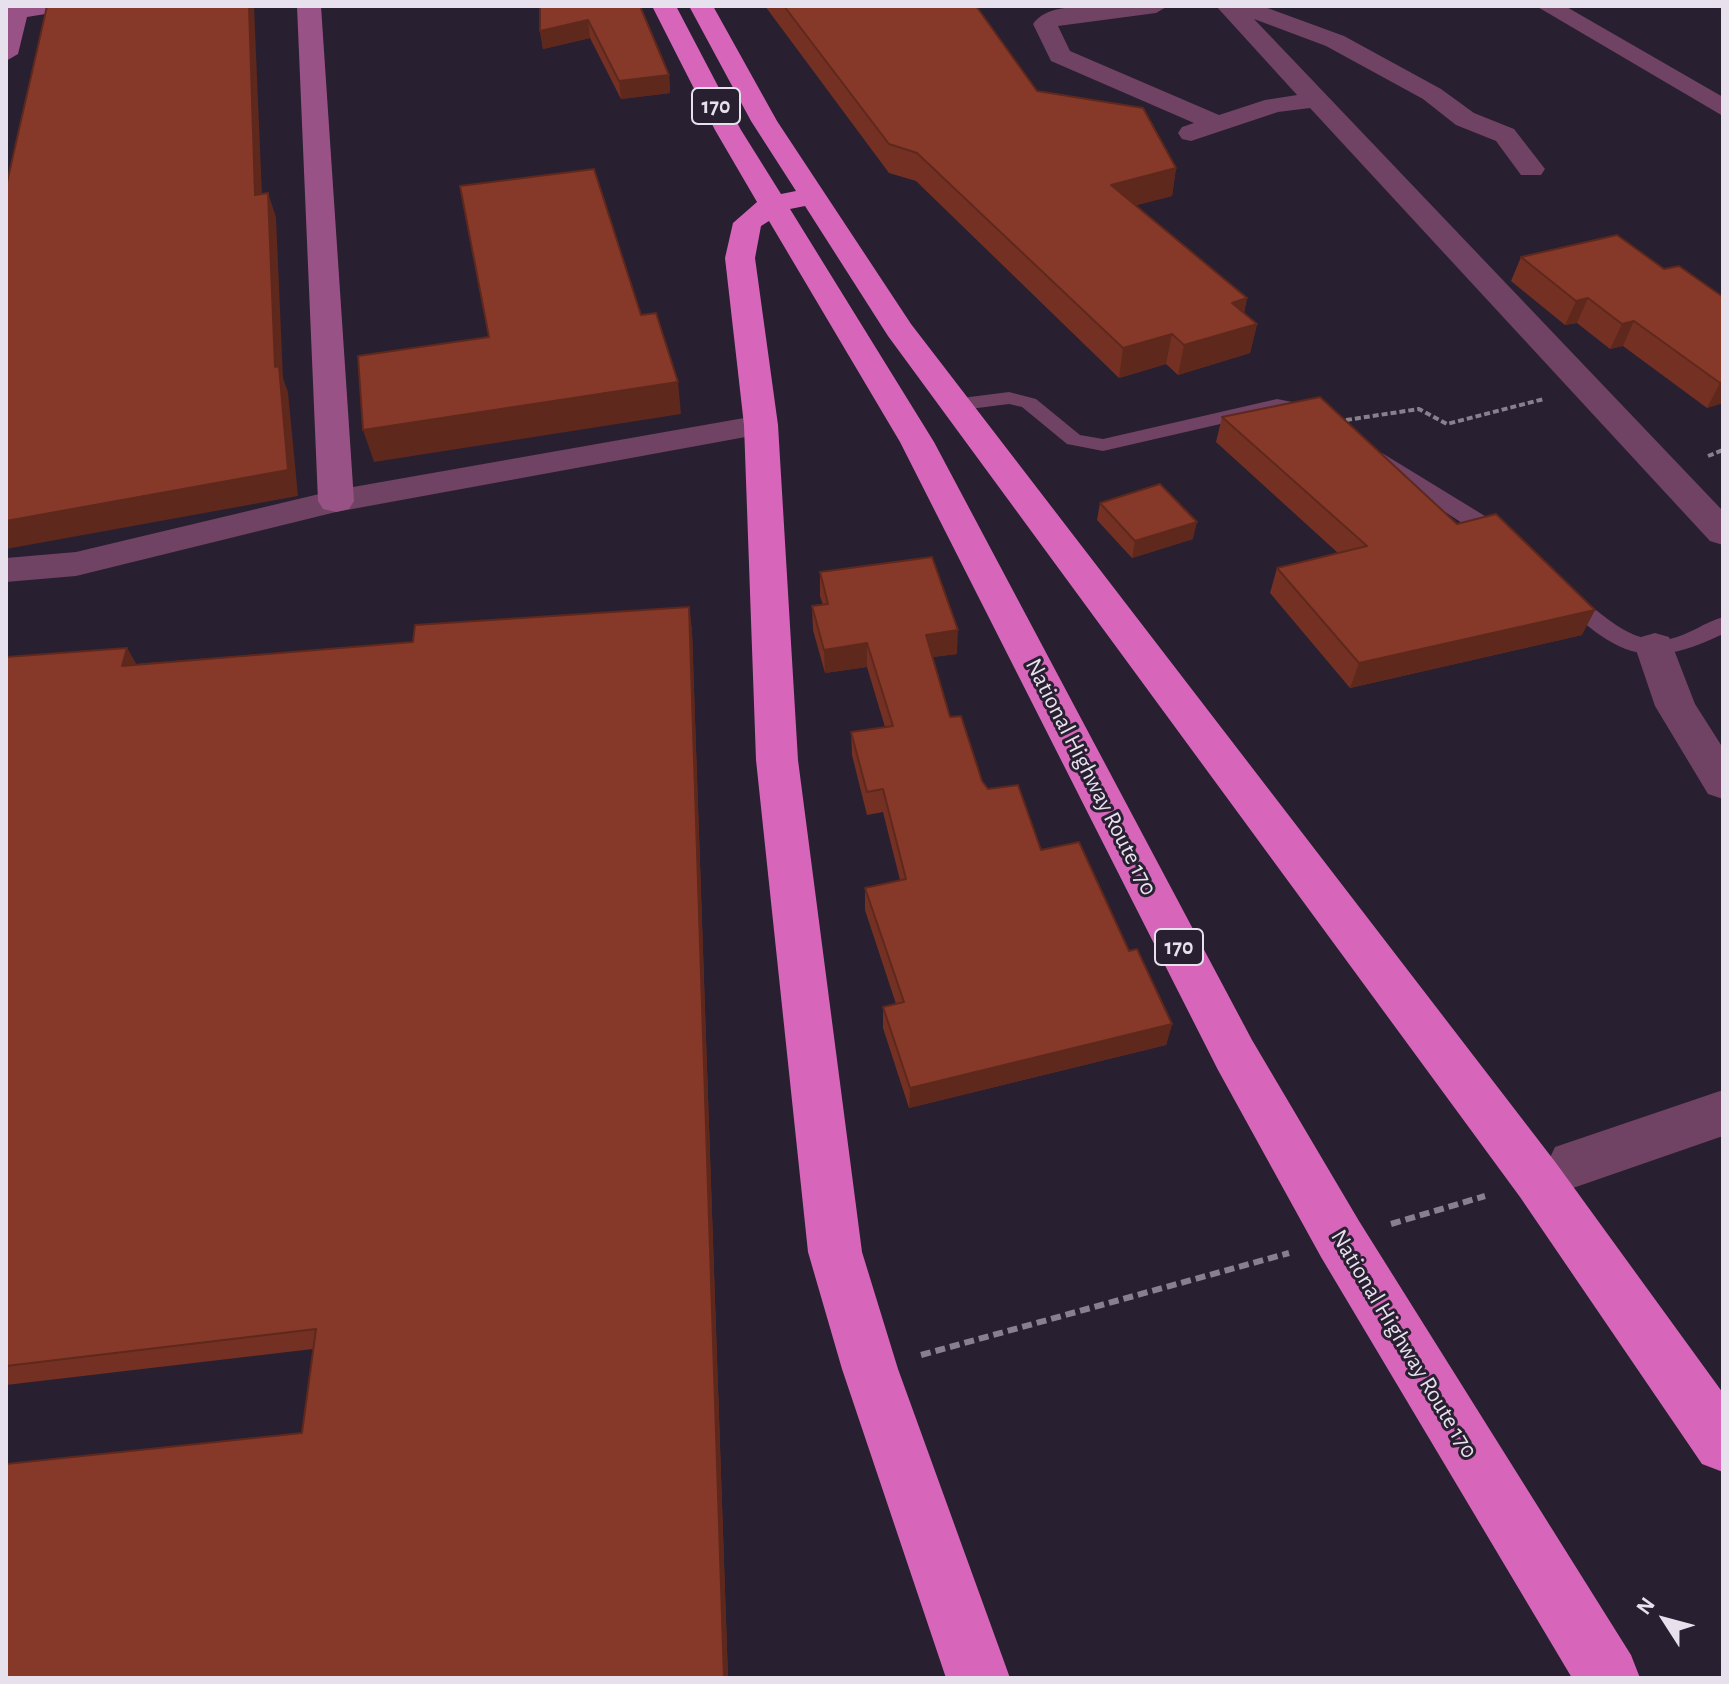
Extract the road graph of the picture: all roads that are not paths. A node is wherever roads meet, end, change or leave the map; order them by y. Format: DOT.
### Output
graph roads {
  1 [pos="56,6"];
  2 [pos="309,6"];
  3 [pos="664,6"];
  4 [pos="701,6"];
  5 [pos="1156,6"];
  6 [pos="1228,6"];
  7 [pos="1240,6"];
  8 [pos="1548,6"];
  9 [pos="14,9"];
  10 [pos="6,54"];
  11 [pos="1316,100"];
  12 [pos="1723,108"];
  13 [pos="1218,124"];
  14 [pos="1191,133"];
  15 [pos="1531,169"];
  16 [pos="793,201"];
  17 [pos="954,405"];
  18 [pos="1338,422"];
  19 [pos="761,425"];
  20 [pos="1362,442"];
  21 [pos="336,501"];
  22 [pos="1723,533"];
  23 [pos="1525,558"];
  24 [pos="6,570"];
  25 [pos="1548,579"];
  26 [pos="1723,625"];
  27 [pos="1655,647"];
  28 [pos="1723,783"];
  29 [pos="1723,1113"];
  30 [pos="1556,1172"];
  31 [pos="1723,1443"];
  32 [pos="978,1678"];
  33 [pos="1608,1678"];
  1 -- 9 [label="street"];
  2 -- 21 [label="street"];
  3 -- 16 [label="highway, National Highway Route 170 / 170"];
  4 -- 16 [label="highway, National Highway Route 170 / 170"];
  5 -- 13 [label="street"];
  6 -- 11 [label="street"];
  7 -- 15 [label="street"];
  8 -- 12 [label="street"];
  9 -- 10 [label="street"];
  11 -- 13 [label="street"];
  11 -- 22 [label="street"];
  13 -- 14 [label="street"];
  16 -- 17 [label="highway, National Highway Route 170 / 170"];
  16 -- 19 [label="highway"];
  16 -- 33 [label="highway, National Highway Route 170 / 170"];
  17 -- 18 [label="lane"];
  17 -- 30 [label="highway, National Highway Route 170 / 170"];
  19 -- 21 [label="street"];
  19 -- 32 [label="highway"];
  20 -- 23 [label="lane"];
  21 -- 24 [label="street"];
  25 -- 27 [label="lane"];
  26 -- 27 [label="lane"];
  27 -- 28 [label="street"];
  29 -- 30 [label="street"];
  30 -- 31 [label="highway, National Highway Route 170 / 170"];
}
